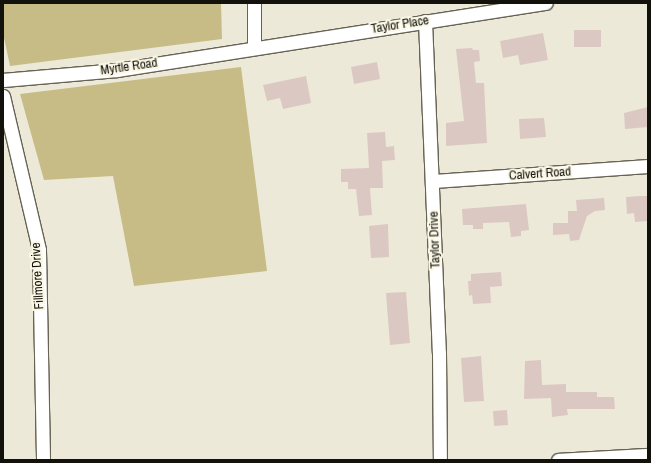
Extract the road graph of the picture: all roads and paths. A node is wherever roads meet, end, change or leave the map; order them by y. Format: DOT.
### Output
graph roads {
  1 [pos="254,3"];
  2 [pos="546,3"];
  3 [pos="522,5"];
  4 [pos="425,21"];
  5 [pos="254,48"];
  6 [pos="3,80"];
  7 [pos="3,96"];
  8 [pos="648,166"];
  9 [pos="433,181"];
  10 [pos="648,455"];
  11 [pos="43,460"];
  12 [pos="440,460"];
  13 [pos="558,460"];
  1 -- 5 [label="street"];
  2 -- 3 [label="street, Taylor Place"];
  3 -- 4 [label="street, Taylor Place"];
  4 -- 5 [label="street, Taylor Place"];
  4 -- 9 [label="street, Taylor Drive"];
  5 -- 6 [label="street, Myrtle Road"];
  7 -- 11 [label="street, Fillmore Drive"];
  8 -- 9 [label="street, Calvert Road"];
  9 -- 12 [label="street, Taylor Drive"];
  10 -- 13 [label="street"];
}
